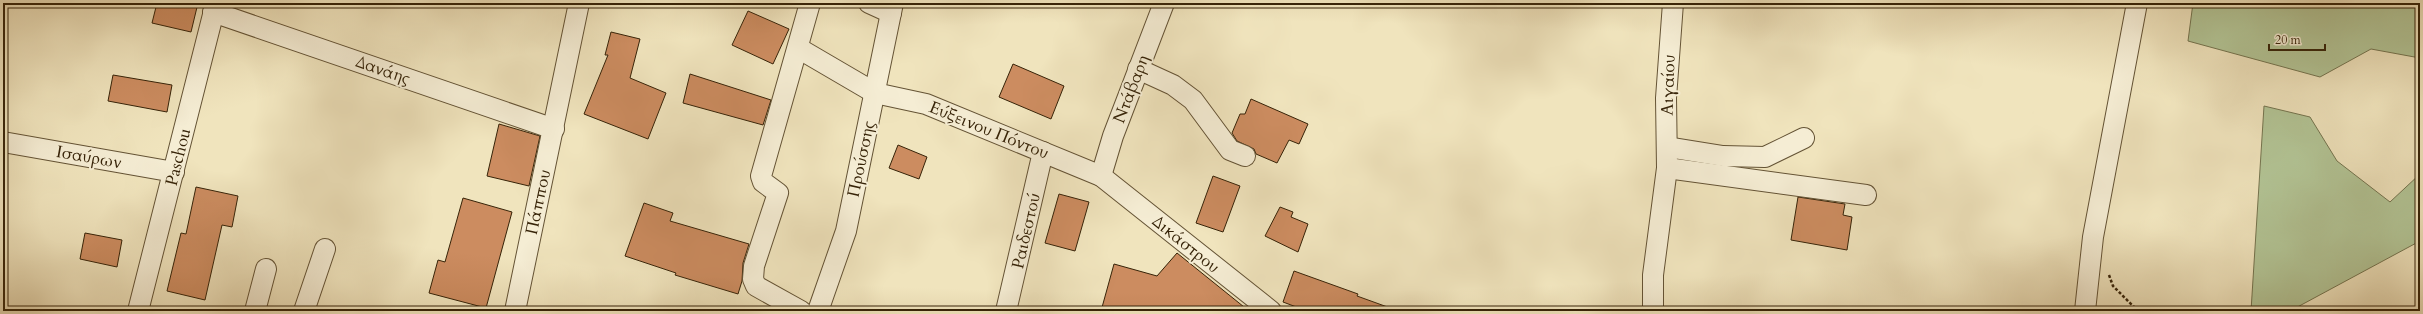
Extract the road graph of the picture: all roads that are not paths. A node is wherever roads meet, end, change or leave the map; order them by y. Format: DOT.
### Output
graph roads {
  1 [pos="579,3"];
  2 [pos="810,3"];
  3 [pos="869,3"];
  4 [pos="1164,3"];
  5 [pos="1673,3"];
  6 [pos="2137,3"];
  7 [pos="214,7"];
  8 [pos="892,8"];
  9 [pos="798,48"];
  10 [pos="1138,69"];
  11 [pos="875,93"];
  12 [pos="554,129"];
  13 [pos="1804,138"];
  14 [pos="3,142"];
  15 [pos="1667,147"];
  16 [pos="1044,152"];
  17 [pos="1245,156"];
  18 [pos="1667,168"];
  19 [pos="174,172"];
  20 [pos="1101,176"];
  21 [pos="1866,195"];
  22 [pos="325,249"];
  23 [pos="266,269"];
  24 [pos="138,311"];
  25 [pos="255,311"];
  26 [pos="304,311"];
  27 [pos="515,311"];
  28 [pos="801,311"];
  29 [pos="818,311"];
  30 [pos="1006,311"];
  31 [pos="1271,311"];
  32 [pos="1653,311"];
  33 [pos="2085,311"];
  1 -- 12 [label="street, Πάππου"];
  2 -- 9 [label="street"];
  3 -- 8 [label="street"];
  4 -- 10 [label="street, Ντάβαρη"];
  5 -- 15 [label="street, Αιγαίου"];
  6 -- 33 [label="street"];
  7 -- 12 [label="street, Δανάης"];
  7 -- 19 [label="street, Paschou"];
  8 -- 11 [label="street, Προύσσης"];
  9 -- 11 [label="street, Εύξεινου Πόντου"];
  9 -- 28 [label="street"];
  10 -- 17 [label="street"];
  10 -- 20 [label="street, Ντάβαρη"];
  11 -- 16 [label="street, Εύξεινου Πόντου"];
  11 -- 29 [label="street, Προύσσης"];
  12 -- 27 [label="street, Πάππου"];
  13 -- 15 [label="street"];
  14 -- 19 [label="street, Ισαύρων"];
  15 -- 18 [label="street, Αιγαίου"];
  16 -- 20 [label="street, Εύξεινου Πόντου"];
  16 -- 30 [label="street, Ραιδεστού"];
  18 -- 21 [label="street"];
  18 -- 32 [label="street, Αιγαίου"];
  19 -- 24 [label="street, Paschou"];
  20 -- 31 [label="street, Δικάστρου"];
  22 -- 26 [label="street"];
  23 -- 25 [label="street"];
}
